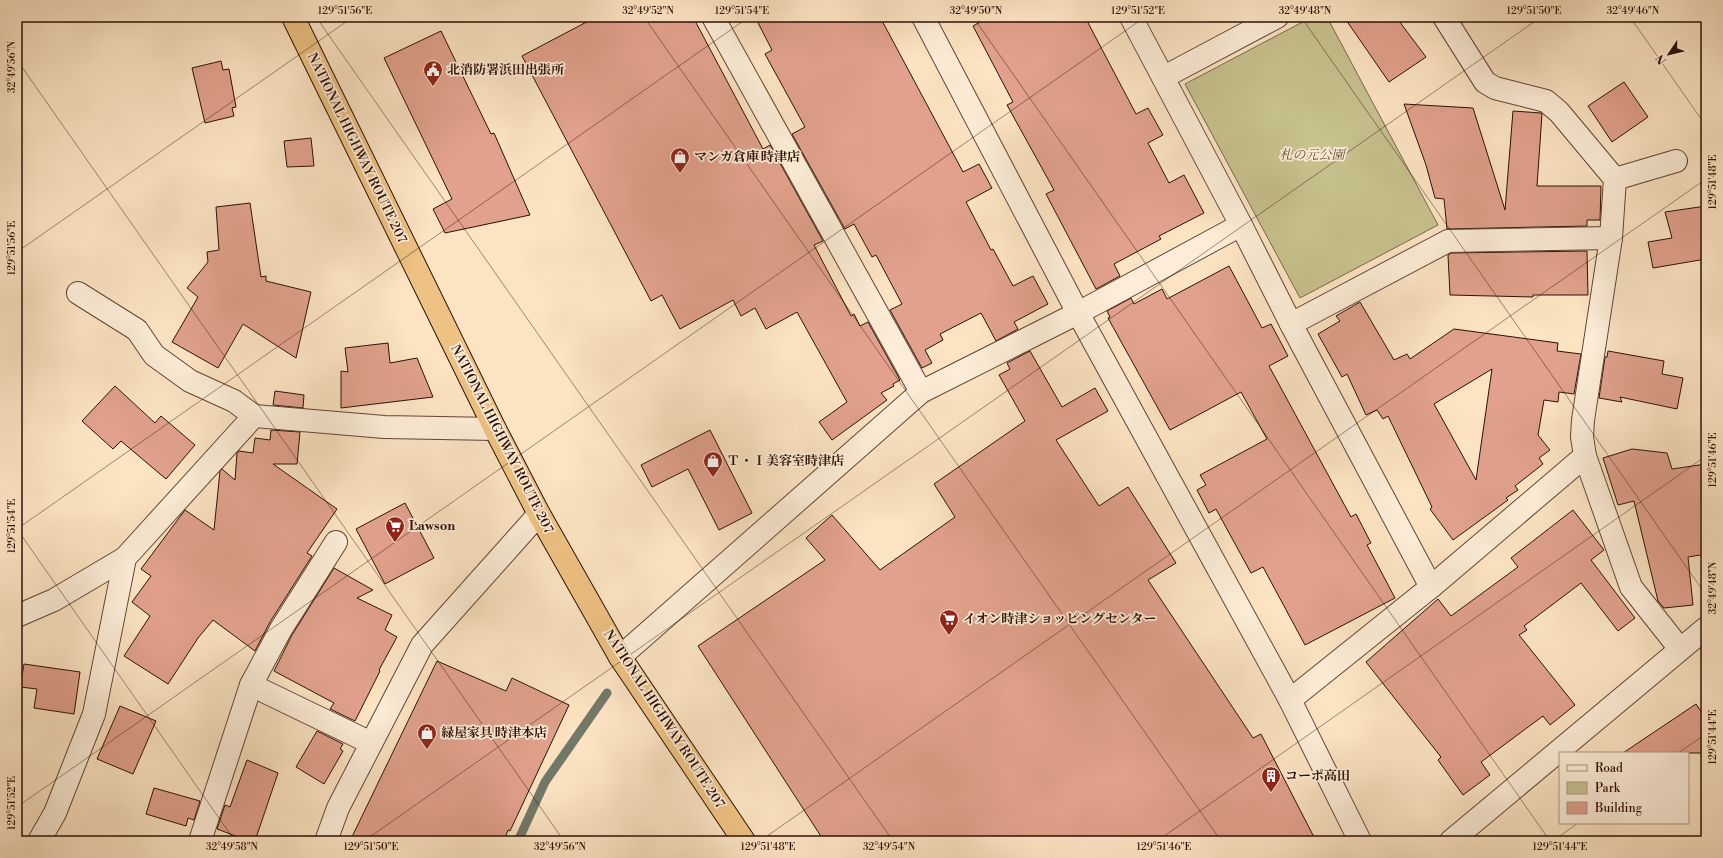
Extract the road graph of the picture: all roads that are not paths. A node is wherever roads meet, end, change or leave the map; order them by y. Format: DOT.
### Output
graph roads {
  1 [pos="293,17"];
  2 [pos="712,17"];
  3 [pos="923,17"];
  4 [pos="1131,17"];
  5 [pos="1277,17"];
  6 [pos="1444,17"];
  7 [pos="1164,77"];
  8 [pos="1676,161"];
  9 [pos="1615,179"];
  10 [pos="1241,225"];
  11 [pos="1611,238"];
  12 [pos="78,293"];
  13 [pos="1078,312"];
  14 [pos="1291,324"];
  15 [pos="922,392"];
  16 [pos="254,416"];
  17 [pos="495,430"];
  18 [pos="1585,456"];
  19 [pos="539,514"];
  20 [pos="336,542"];
  21 [pos="125,558"];
  22 [pos="1431,587"];
  23 [pos="17,616"];
  24 [pos="1706,628"];
  25 [pos="1680,650"];
  26 [pos="620,657"];
  27 [pos="251,685"];
  28 [pos="1290,700"];
  29 [pos="371,743"];
  30 [pos="39,841"];
  31 [pos="200,841"];
  32 [pos="326,841"];
  33 [pos="744,841"];
  34 [pos="1360,841"];
  35 [pos="1451,841"];
  1 -- 17 [label="highway, NATIONAL HIGHWAY ROUTE 207"];
  2 -- 15 [label="street"];
  3 -- 13 [label="street"];
  4 -- 7 [label="street"];
  5 -- 7 [label="street"];
  6 -- 9 [label="street"];
  7 -- 10 [label="street"];
  8 -- 9 [label="street"];
  9 -- 11 [label="street"];
  10 -- 13 [label="street"];
  10 -- 14 [label="street"];
  11 -- 14 [label="street"];
  11 -- 18 [label="street"];
  12 -- 16 [label="street"];
  13 -- 15 [label="street"];
  13 -- 28 [label="street"];
  14 -- 22 [label="street"];
  15 -- 26 [label="street"];
  16 -- 17 [label="street"];
  16 -- 21 [label="street"];
  17 -- 19 [label="highway, NATIONAL HIGHWAY ROUTE 207"];
  18 -- 22 [label="street"];
  18 -- 25 [label="street"];
  19 -- 26 [label="highway, NATIONAL HIGHWAY ROUTE 207"];
  19 -- 29 [label="street"];
  20 -- 27 [label="street"];
  21 -- 23 [label="street"];
  21 -- 30 [label="street"];
  22 -- 28 [label="street"];
  24 -- 25 [label="street"];
  25 -- 35 [label="street"];
  26 -- 33 [label="highway, NATIONAL HIGHWAY ROUTE 207"];
  27 -- 29 [label="street"];
  27 -- 31 [label="street"];
  28 -- 34 [label="street"];
  29 -- 32 [label="street"];
}
